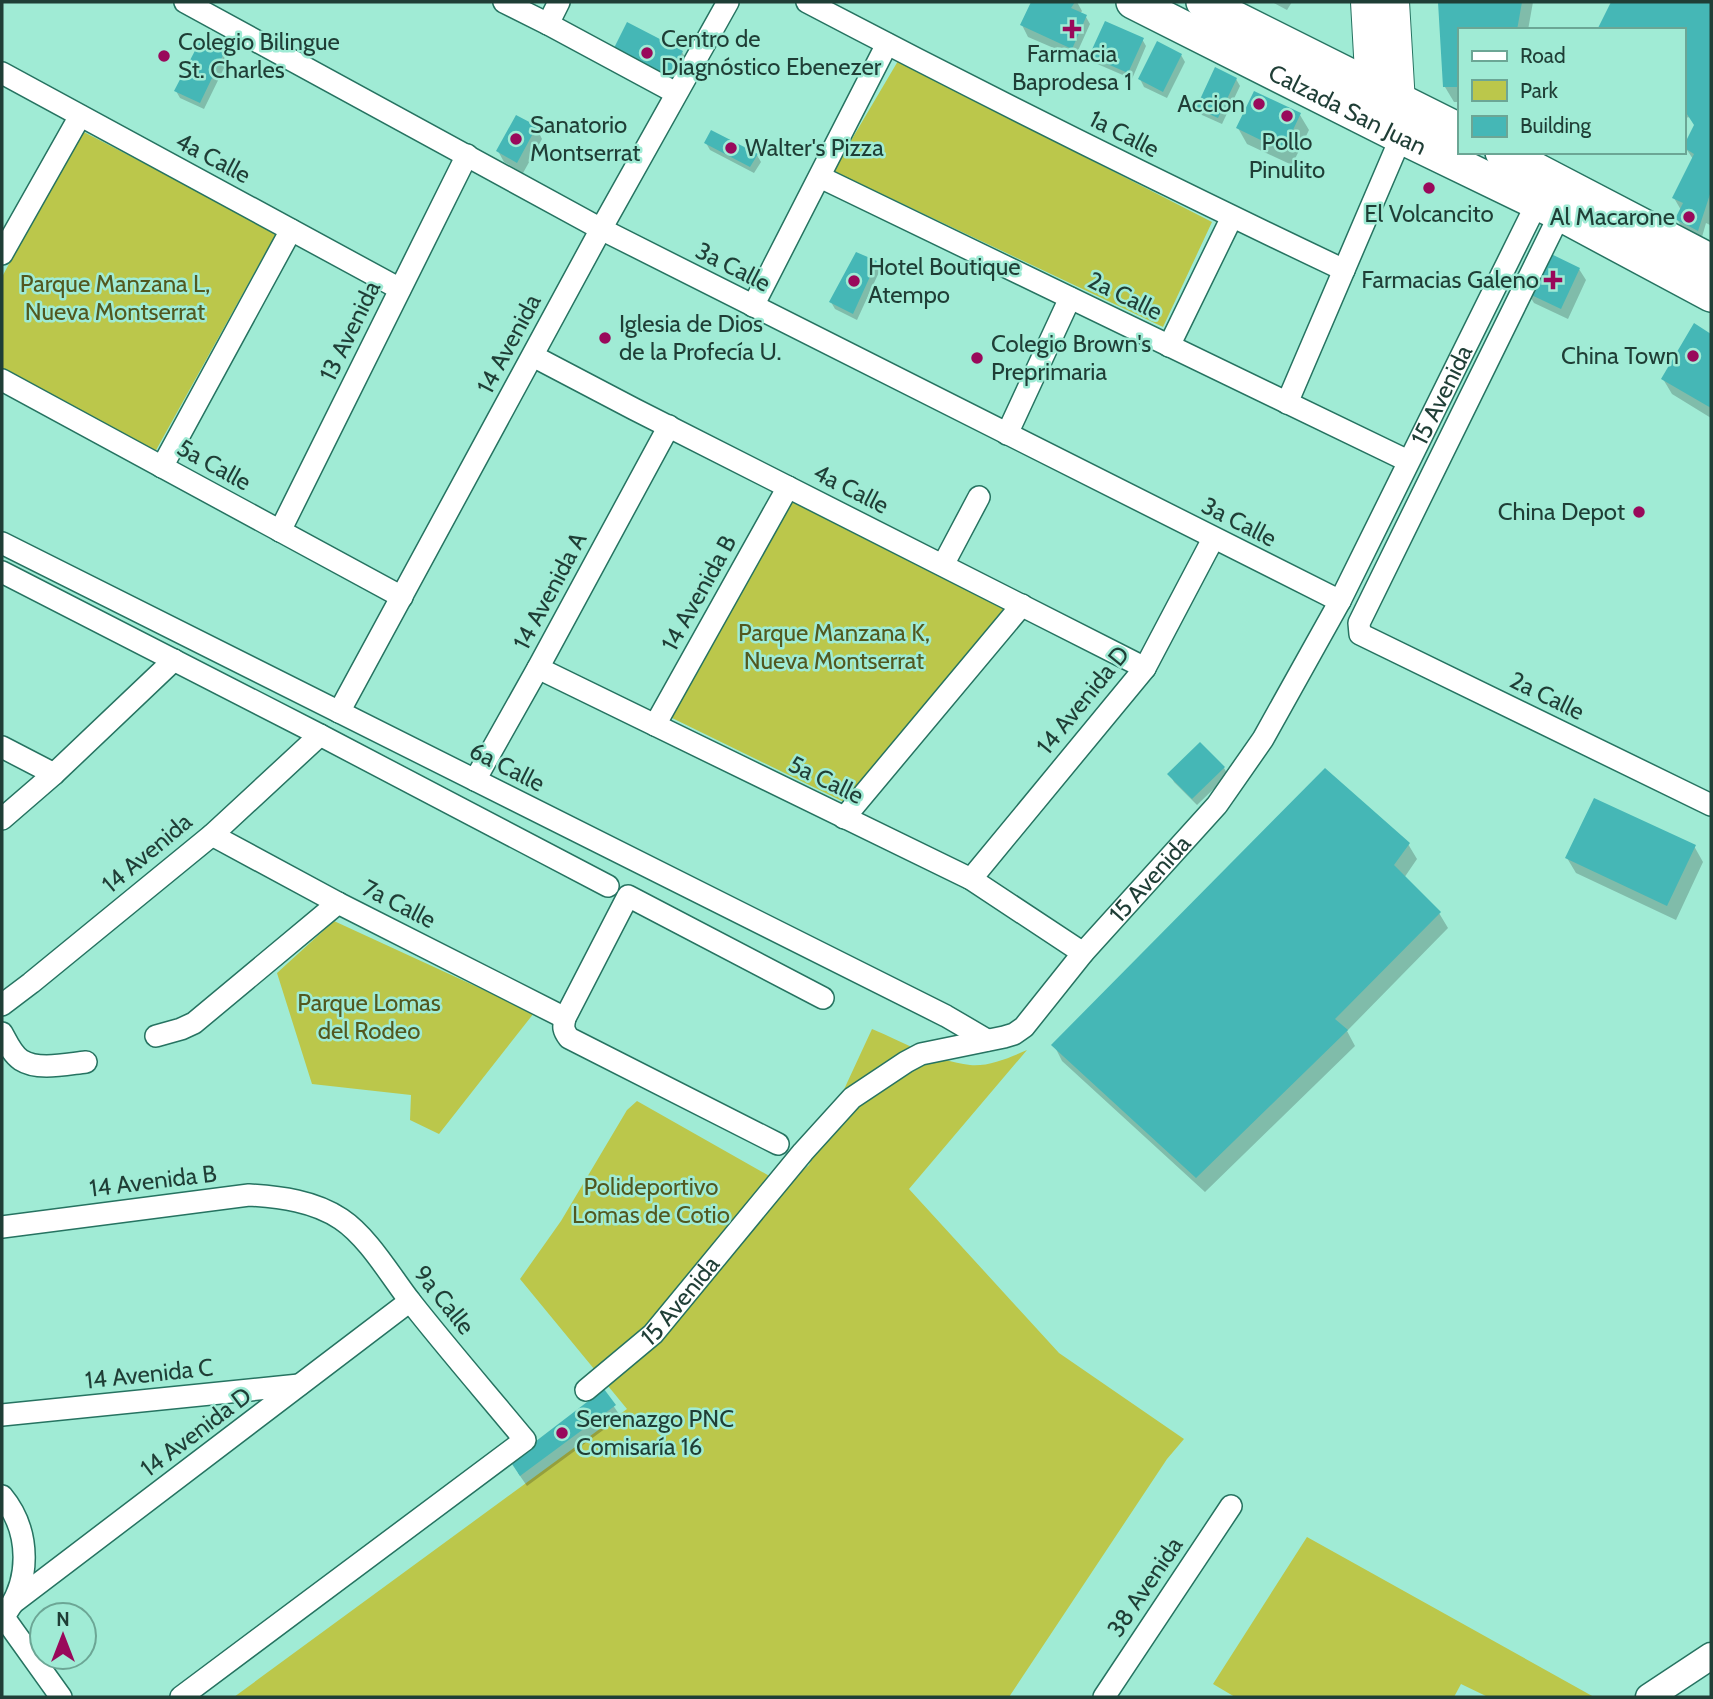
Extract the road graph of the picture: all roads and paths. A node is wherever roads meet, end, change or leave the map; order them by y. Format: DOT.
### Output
graph roads {
  1 [pos="185,2"];
  2 [pos="504,2"];
  3 [pos="559,2"];
  4 [pos="728,2"];
  5 [pos="807,2"];
  6 [pos="1133,2"];
  7 [pos="1203,2"];
  8 [pos="1366,2"];
  9 [pos="1394,2"];
  10 [pos="548,24"];
  11 [pos="887,44"];
  12 [pos="2,73"];
  13 [pos="676,93"];
  14 [pos="1386,93"];
  15 [pos="80,116"];
  16 [pos="1372,123"];
  17 [pos="1458,129"];
  18 [pos="1401,137"];
  19 [pos="1506,154"];
  20 [pos="467,155"];
  21 [pos="820,177"];
  22 [pos="1548,209"];
  23 [pos="1232,217"];
  24 [pos="601,229"];
  25 [pos="291,230"];
  26 [pos="2,254"];
  27 [pos="1711,261"];
  28 [pos="1344,270"];
  29 [pos="400,289"];
  30 [pos="1711,295"];
  31 [pos="1070,298"];
  32 [pos="752,306"];
  33 [pos="1169,346"];
  34 [pos="533,356"];
  35 [pos="2,380"];
  36 [pos="1287,403"];
  37 [pos="669,426"];
  38 [pos="1007,434"];
  39 [pos="1408,461"];
  40 [pos="162,467"];
  41 [pos="788,487"];
  42 [pos="979,497"];
  43 [pos="280,531"];
  44 [pos="1213,539"];
  45 [pos="2,542"];
  46 [pos="943,565"];
  47 [pos="2,572"];
  48 [pos="402,597"];
  49 [pos="1340,601"];
  50 [pos="1022,605"];
  51 [pos="174,660"];
  52 [pos="538,668"];
  53 [pos="1145,668"];
  54 [pos="339,712"];
  55 [pos="655,725"];
  56 [pos="320,735"];
  57 [pos="2,747"];
  58 [pos="54,774"];
  59 [pos="475,780"];
  60 [pos="1711,805"];
  61 [pos="844,818"];
  62 [pos="2,819"];
  63 [pos="212,835"];
  64 [pos="971,879"];
  65 [pos="608,886"];
  66 [pos="338,903"];
  67 [pos="1083,953"];
  68 [pos="823,998"];
  69 [pos="2,1005"];
  70 [pos="565,1017"];
  71 [pos="2,1033"];
  72 [pos="156,1036"];
  73 [pos="987,1040"];
  74 [pos="86,1062"];
  75 [pos="778,1144"];
  76 [pos="311,1205"];
  77 [pos="2,1227"];
  78 [pos="410,1301"];
  79 [pos="301,1384"];
  80 [pos="586,1390"];
  81 [pos="2,1415"];
  82 [pos="2,1496"];
  83 [pos="1231,1506"];
  84 [pos="6,1613"];
  85 [pos="1711,1656"];
  86 [pos="61,1697"];
  87 [pos="181,1697"];
  88 [pos="1104,1697"];
  89 [pos="1649,1697"];
  1 -- 20 [label="street, 3a Calle"];
  2 -- 10 [label="street"];
  3 -- 10 [label="street"];
  4 -- 13 [label="street, 14 Avenida"];
  5 -- 11 [label="street, 1a Calle"];
  6 -- 16 [label="main road, Calzada San Juan"];
  7 -- 14 [label="main road, Calzada San Juan"];
  8 -- 14 [label="main road"];
  9 -- 14 [label="main road"];
  10 -- 13 [label="street"];
  11 -- 21 [label="street"];
  11 -- 23 [label="street, 1a Calle"];
  12 -- 15 [label="street, 4a Calle"];
  13 -- 24 [label="street, 14 Avenida"];
  14 -- 16 [label="main road"];
  14 -- 17 [label="main road, Calzada San Juan"];
  14 -- 18 [label="main road"];
  15 -- 25 [label="street, 4a Calle"];
  15 -- 26 [label="street"];
  16 -- 18 [label="main road, Calzada San Juan"];
  18 -- 22 [label="main road, Calzada San Juan"];
  18 -- 28 [label="street"];
  19 -- 27 [label="main road"];
  20 -- 24 [label="street, 3a Calle"];
  20 -- 29 [label="street, 13 Avenida"];
  21 -- 31 [label="street, 2a Calle"];
  21 -- 32 [label="street"];
  22 -- 30 [label="main road, Calzada San Juan"];
  22 -- 39 [label="street, 15 Avenida"];
  22 -- 60 [label="street, 2a Calle"];
  23 -- 28 [label="street, 1a Calle"];
  23 -- 33 [label="street"];
  24 -- 32 [label="street, 3a Calle"];
  24 -- 34 [label="street, 14 Avenida"];
  25 -- 29 [label="street, 4a Calle"];
  25 -- 40 [label="street"];
  28 -- 36 [label="street"];
  29 -- 43 [label="street, 13 Avenida"];
  31 -- 33 [label="street, 2a Calle"];
  31 -- 38 [label="street"];
  32 -- 38 [label="street, 3a Calle"];
  33 -- 36 [label="street, 2a Calle"];
  34 -- 37 [label="street, 4a Calle"];
  34 -- 48 [label="street, 14 Avenida"];
  35 -- 40 [label="street, 5a Calle"];
  36 -- 39 [label="street, 2a Calle"];
  37 -- 41 [label="street, 4a Calle"];
  37 -- 52 [label="street, 14 Avenida A"];
  38 -- 44 [label="street, 3a Calle"];
  39 -- 49 [label="street, 15 Avenida"];
  40 -- 43 [label="street, 5a Calle"];
  41 -- 46 [label="street, 4a Calle"];
  41 -- 55 [label="street, 14 Avenida B"];
  42 -- 46 [label="street"];
  43 -- 48 [label="street, 5a Calle"];
  44 -- 49 [label="street, 3a Calle"];
  44 -- 53 [label="street, 14 Avenida D"];
  45 -- 54 [label="street, 6a Calle"];
  46 -- 50 [label="street, 4a Calle"];
  47 -- 51 [label="street"];
  48 -- 54 [label="street, 14 Avenida"];
  49 -- 67 [label="street, 15 Avenida"];
  50 -- 53 [label="street, 4a Calle"];
  50 -- 61 [label="street"];
  51 -- 56 [label="street"];
  51 -- 58 [label="street"];
  52 -- 55 [label="street, 5a Calle"];
  52 -- 59 [label="street, 14 Avenida A"];
  53 -- 64 [label="street, 14 Avenida D"];
  54 -- 59 [label="street, 6a Calle"];
  55 -- 61 [label="street, 5a Calle"];
  56 -- 63 [label="street, 14 Avenida"];
  56 -- 65 [label="street"];
  57 -- 58 [label="street"];
  58 -- 62 [label="street"];
  59 -- 73 [label="street, 6a Calle"];
  61 -- 64 [label="street, 5a Calle"];
  63 -- 66 [label="street, 7a Calle"];
  63 -- 69 [label="street, 14 Avenida"];
  64 -- 67 [label="street, 5a Calle"];
  66 -- 70 [label="street, 7a Calle"];
  66 -- 72 [label="street"];
  67 -- 73 [label="street, 15 Avenida"];
  68 -- 70 [label="street"];
  70 -- 75 [label="street"];
  71 -- 74 [label="street"];
  73 -- 80 [label="street, 15 Avenida"];
  76 -- 77 [label="street, 14 Avenida B"];
  76 -- 78 [label="street, 9a Calle"];
  78 -- 79 [label="street, 14 Avenida D"];
  78 -- 87 [label="street, 9a Calle"];
  79 -- 81 [label="street, 14 Avenida C"];
  79 -- 84 [label="street, 14 Avenida D"];
  82 -- 84 [label="street"];
  83 -- 88 [label="street, 38 Avenida"];
  84 -- 86 [label="street"];
  85 -- 89 [label="street"];
}
